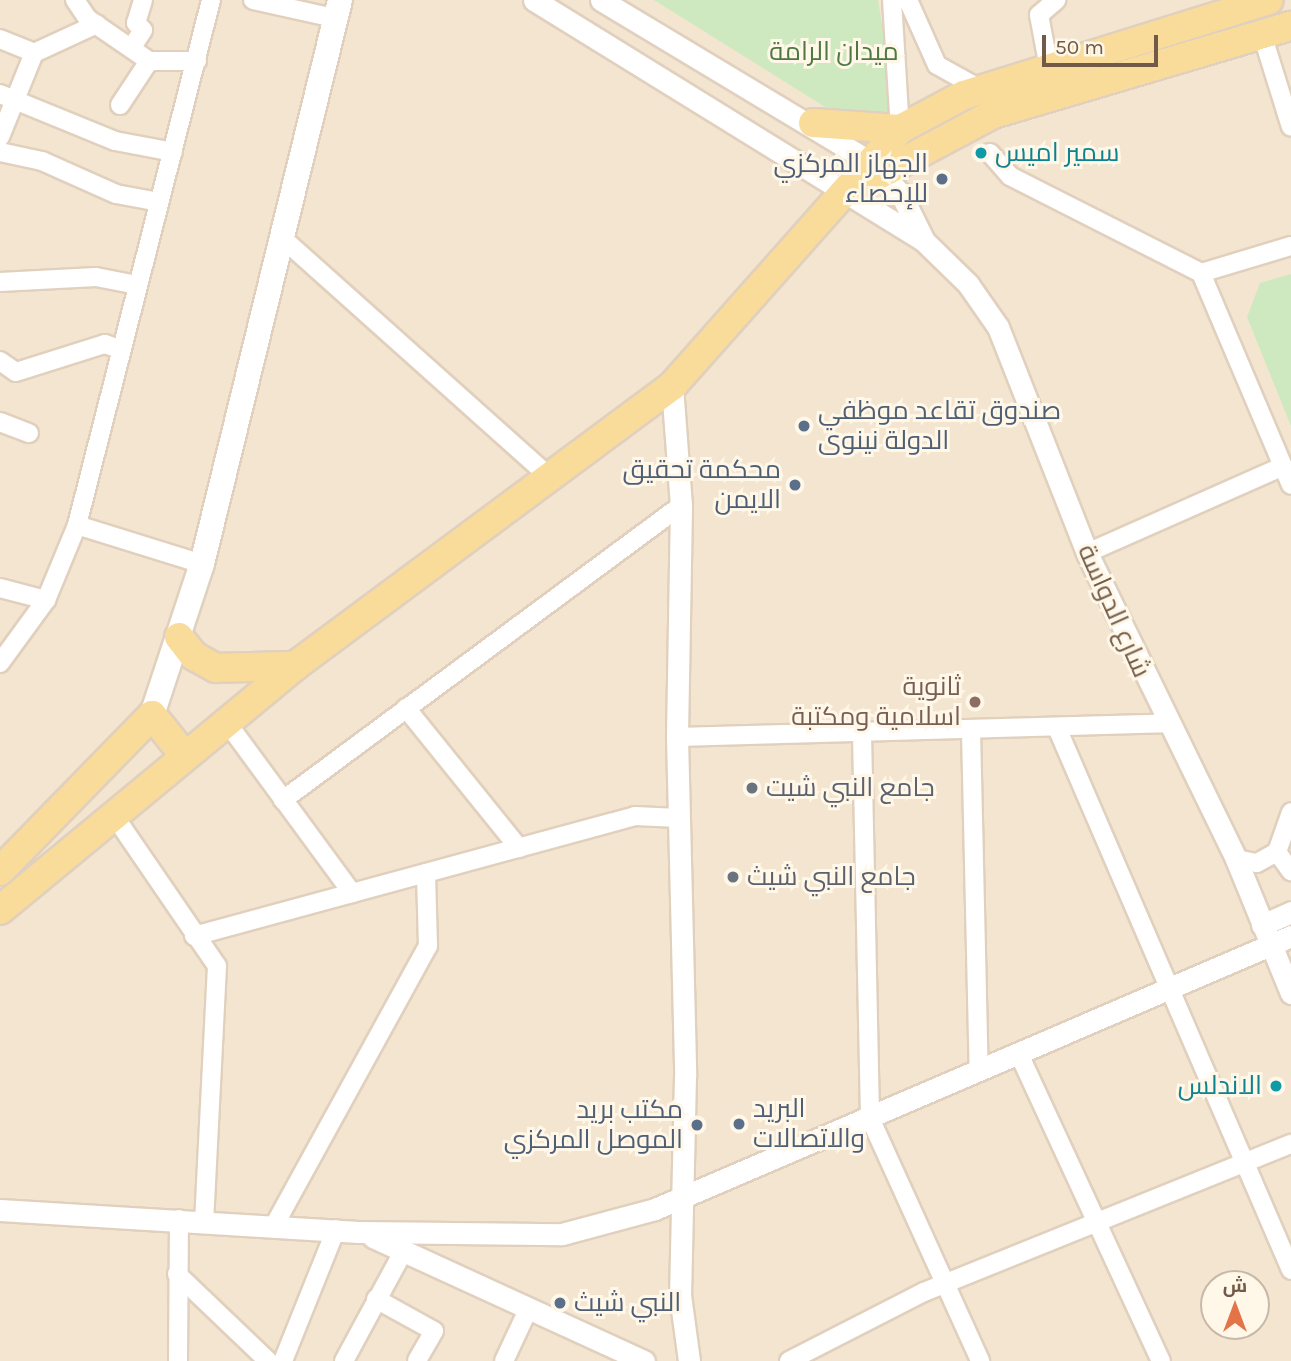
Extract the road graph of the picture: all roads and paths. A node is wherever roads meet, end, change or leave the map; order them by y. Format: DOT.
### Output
graph roads {
  1 [pos="75,0"];
  2 [pos="143,0"];
  3 [pos="211,0"];
  4 [pos="253,0"];
  5 [pos="534,0"];
  6 [pos="601,0"];
  7 [pos="892,0"];
  8 [pos="908,0"];
  9 [pos="1056,0"];
  10 [pos="1252,2"];
  11 [pos="337,9"];
  12 [pos="97,24"];
  13 [pos="1291,26"];
  14 [pos="1262,34"];
  15 [pos="0,39"];
  16 [pos="132,47"];
  17 [pos="34,52"];
  18 [pos="149,61"];
  19 [pos="197,61"];
  20 [pos="1049,68"];
  21 [pos="980,89"];
  22 [pos="7,97"];
  23 [pos="120,105"];
  24 [pos="813,123"];
  25 [pos="1291,127"];
  26 [pos="900,129"];
  27 [pos="0,137"];
  28 [pos="0,152"];
  29 [pos="173,152"];
  30 [pos="990,153"];
  31 [pos="876,167"];
  32 [pos="845,193"];
  33 [pos="159,202"];
  34 [pos="280,236"];
  35 [pos="924,241"];
  36 [pos="1291,246"];
  37 [pos="1201,274"];
  38 [pos="0,282"];
  39 [pos="137,285"];
  40 [pos="119,349"];
  41 [pos="0,361"];
  42 [pos="672,386"];
  43 [pos="0,422"];
  44 [pos="29,433"];
  45 [pos="1283,466"];
  46 [pos="552,479"];
  47 [pos="1291,485"];
  48 [pos="681,506"];
  49 [pos="77,525"];
  50 [pos="1087,553"];
  51 [pos="202,564"];
  52 [pos="0,588"];
  53 [pos="46,600"];
  54 [pos="179,636"];
  55 [pos="0,663"];
  56 [pos="295,666"];
  57 [pos="406,708"];
  58 [pos="152,715"];
  59 [pos="1165,723"];
  60 [pos="228,724"];
  61 [pos="1058,730"];
  62 [pos="971,731"];
  63 [pos="862,734"];
  64 [pos="677,737"];
  65 [pos="184,755"];
  66 [pos="283,800"];
  67 [pos="1291,812"];
  68 [pos="113,814"];
  69 [pos="679,818"];
  70 [pos="519,848"];
  71 [pos="1277,852"];
  72 [pos="1236,859"];
  73 [pos="0,871"];
  74 [pos="1291,871"];
  75 [pos="426,873"];
  76 [pos="352,893"];
  77 [pos="0,910"];
  78 [pos="1291,912"];
  79 [pos="1262,925"];
  80 [pos="194,936"];
  81 [pos="1291,936"];
  82 [pos="1271,946"];
  83 [pos="1173,988"];
  84 [pos="1291,993"];
  85 [pos="1019,1054"];
  86 [pos="979,1071"];
  87 [pos="870,1118"];
  88 [pos="1291,1144"];
  89 [pos="1243,1163"];
  90 [pos="685,1197"];
  91 [pos="0,1210"];
  92 [pos="179,1219"];
  93 [pos="204,1220"];
  94 [pos="275,1224"];
  95 [pos="1093,1224"];
  96 [pos="336,1229"];
  97 [pos="358,1232"];
  98 [pos="404,1250"];
  99 [pos="1291,1270"];
  100 [pos="177,1275"];
  101 [pos="942,1285"];
  102 [pos="376,1299"];
  103 [pos="527,1312"];
  104 [pos="618,1357"];
  105 [pos="178,1361"];
  106 [pos="268,1361"];
  107 [pos="283,1361"];
  108 [pos="344,1361"];
  109 [pos="417,1361"];
  110 [pos="505,1361"];
  111 [pos="644,1361"];
  112 [pos="688,1361"];
  113 [pos="789,1361"];
  114 [pos="980,1361"];
  115 [pos="1161,1361"];
  1 -- 12 [label="street"];
  2 -- 16 [label="street"];
  3 -- 19 [label="street"];
  4 -- 11 [label="street"];
  5 -- 32 [label="street, شارع الدواسة"];
  6 -- 24 [label="street"];
  7 -- 26 [label="street"];
  8 -- 21 [label="street"];
  9 -- 20 [label="street"];
  10 -- 20 [label="main road"];
  11 -- 34 [label="main road"];
  12 -- 16 [label="street"];
  12 -- 17 [label="street"];
  13 -- 14 [label="main road"];
  14 -- 25 [label="street"];
  14 -- 31 [label="main road"];
  15 -- 17 [label="street"];
  16 -- 18 [label="street"];
  17 -- 22 [label="street"];
  18 -- 19 [label="street"];
  18 -- 23 [label="street"];
  19 -- 29 [label="street"];
  20 -- 21 [label="main road"];
  21 -- 26 [label="main road"];
  22 -- 27 [label="street"];
  22 -- 29 [label="street"];
  24 -- 26 [label="main road"];
  24 -- 31 [label="street"];
  26 -- 31 [label="main road"];
  28 -- 33 [label="street"];
  29 -- 33 [label="street"];
  30 -- 37 [label="street"];
  31 -- 32 [label="main road"];
  31 -- 35 [label="street, شارع الدواسة"];
  32 -- 35 [label="street, شارع الدواسة"];
  32 -- 42 [label="main road"];
  33 -- 39 [label="street"];
  34 -- 46 [label="street"];
  34 -- 51 [label="main road"];
  35 -- 50 [label="street, شارع الدواسة"];
  36 -- 37 [label="street"];
  37 -- 45 [label="street"];
  38 -- 39 [label="street"];
  39 -- 40 [label="street"];
  40 -- 41 [label="street"];
  40 -- 49 [label="street"];
  42 -- 46 [label="main road"];
  42 -- 48 [label="street"];
  43 -- 44 [label="street"];
  45 -- 47 [label="street"];
  45 -- 50 [label="street"];
  46 -- 56 [label="main road"];
  48 -- 57 [label="street"];
  48 -- 64 [label="street"];
  49 -- 51 [label="street"];
  49 -- 53 [label="street"];
  50 -- 59 [label="street, شارع الدواسة"];
  51 -- 54 [label="main road"];
  52 -- 53 [label="street"];
  53 -- 55 [label="street"];
  54 -- 56 [label="main road"];
  54 -- 58 [label="main road"];
  56 -- 60 [label="main road"];
  57 -- 66 [label="street"];
  57 -- 70 [label="street"];
  58 -- 65 [label="main road"];
  58 -- 73 [label="main road"];
  59 -- 61 [label="street"];
  59 -- 72 [label="street, شارع الدواسة"];
  60 -- 65 [label="main road"];
  60 -- 66 [label="street"];
  61 -- 62 [label="street"];
  61 -- 83 [label="street"];
  62 -- 63 [label="street"];
  62 -- 86 [label="street"];
  63 -- 64 [label="street"];
  63 -- 87 [label="street"];
  64 -- 69 [label="street"];
  65 -- 68 [label="main road"];
  66 -- 76 [label="street"];
  67 -- 71 [label="street"];
  68 -- 77 [label="main road"];
  68 -- 80 [label="street"];
  69 -- 70 [label="street"];
  69 -- 90 [label="street"];
  70 -- 75 [label="street"];
  71 -- 72 [label="street"];
  71 -- 74 [label="street"];
  72 -- 79 [label="street, شارع الدواسة"];
  75 -- 76 [label="street"];
  75 -- 94 [label="street"];
  76 -- 80 [label="street"];
  78 -- 79 [label="street"];
  79 -- 82 [label="street, شارع الدواسة"];
  80 -- 93 [label="street"];
  81 -- 82 [label="street"];
  82 -- 83 [label="street"];
  82 -- 84 [label="street, شارع الدواسة"];
  83 -- 85 [label="street"];
  83 -- 89 [label="street"];
  85 -- 86 [label="street"];
  85 -- 95 [label="street"];
  86 -- 87 [label="street"];
  87 -- 90 [label="street"];
  87 -- 101 [label="street"];
  88 -- 89 [label="street"];
  89 -- 95 [label="street"];
  89 -- 99 [label="street"];
  90 -- 97 [label="street"];
  90 -- 112 [label="street"];
  91 -- 92 [label="street"];
  92 -- 93 [label="street"];
  92 -- 100 [label="street"];
  93 -- 94 [label="street"];
  94 -- 96 [label="street"];
  95 -- 101 [label="street"];
  95 -- 115 [label="street"];
  96 -- 97 [label="street"];
  96 -- 107 [label="street"];
  97 -- 98 [label="street"];
  98 -- 102 [label="street"];
  98 -- 103 [label="street"];
  100 -- 105 [label="street"];
  100 -- 106 [label="street"];
  101 -- 113 [label="street"];
  101 -- 114 [label="street"];
  102 -- 108 [label="street"];
  102 -- 109 [label="street"];
  103 -- 104 [label="street"];
  103 -- 110 [label="street"];
  104 -- 111 [label="street"];
}
